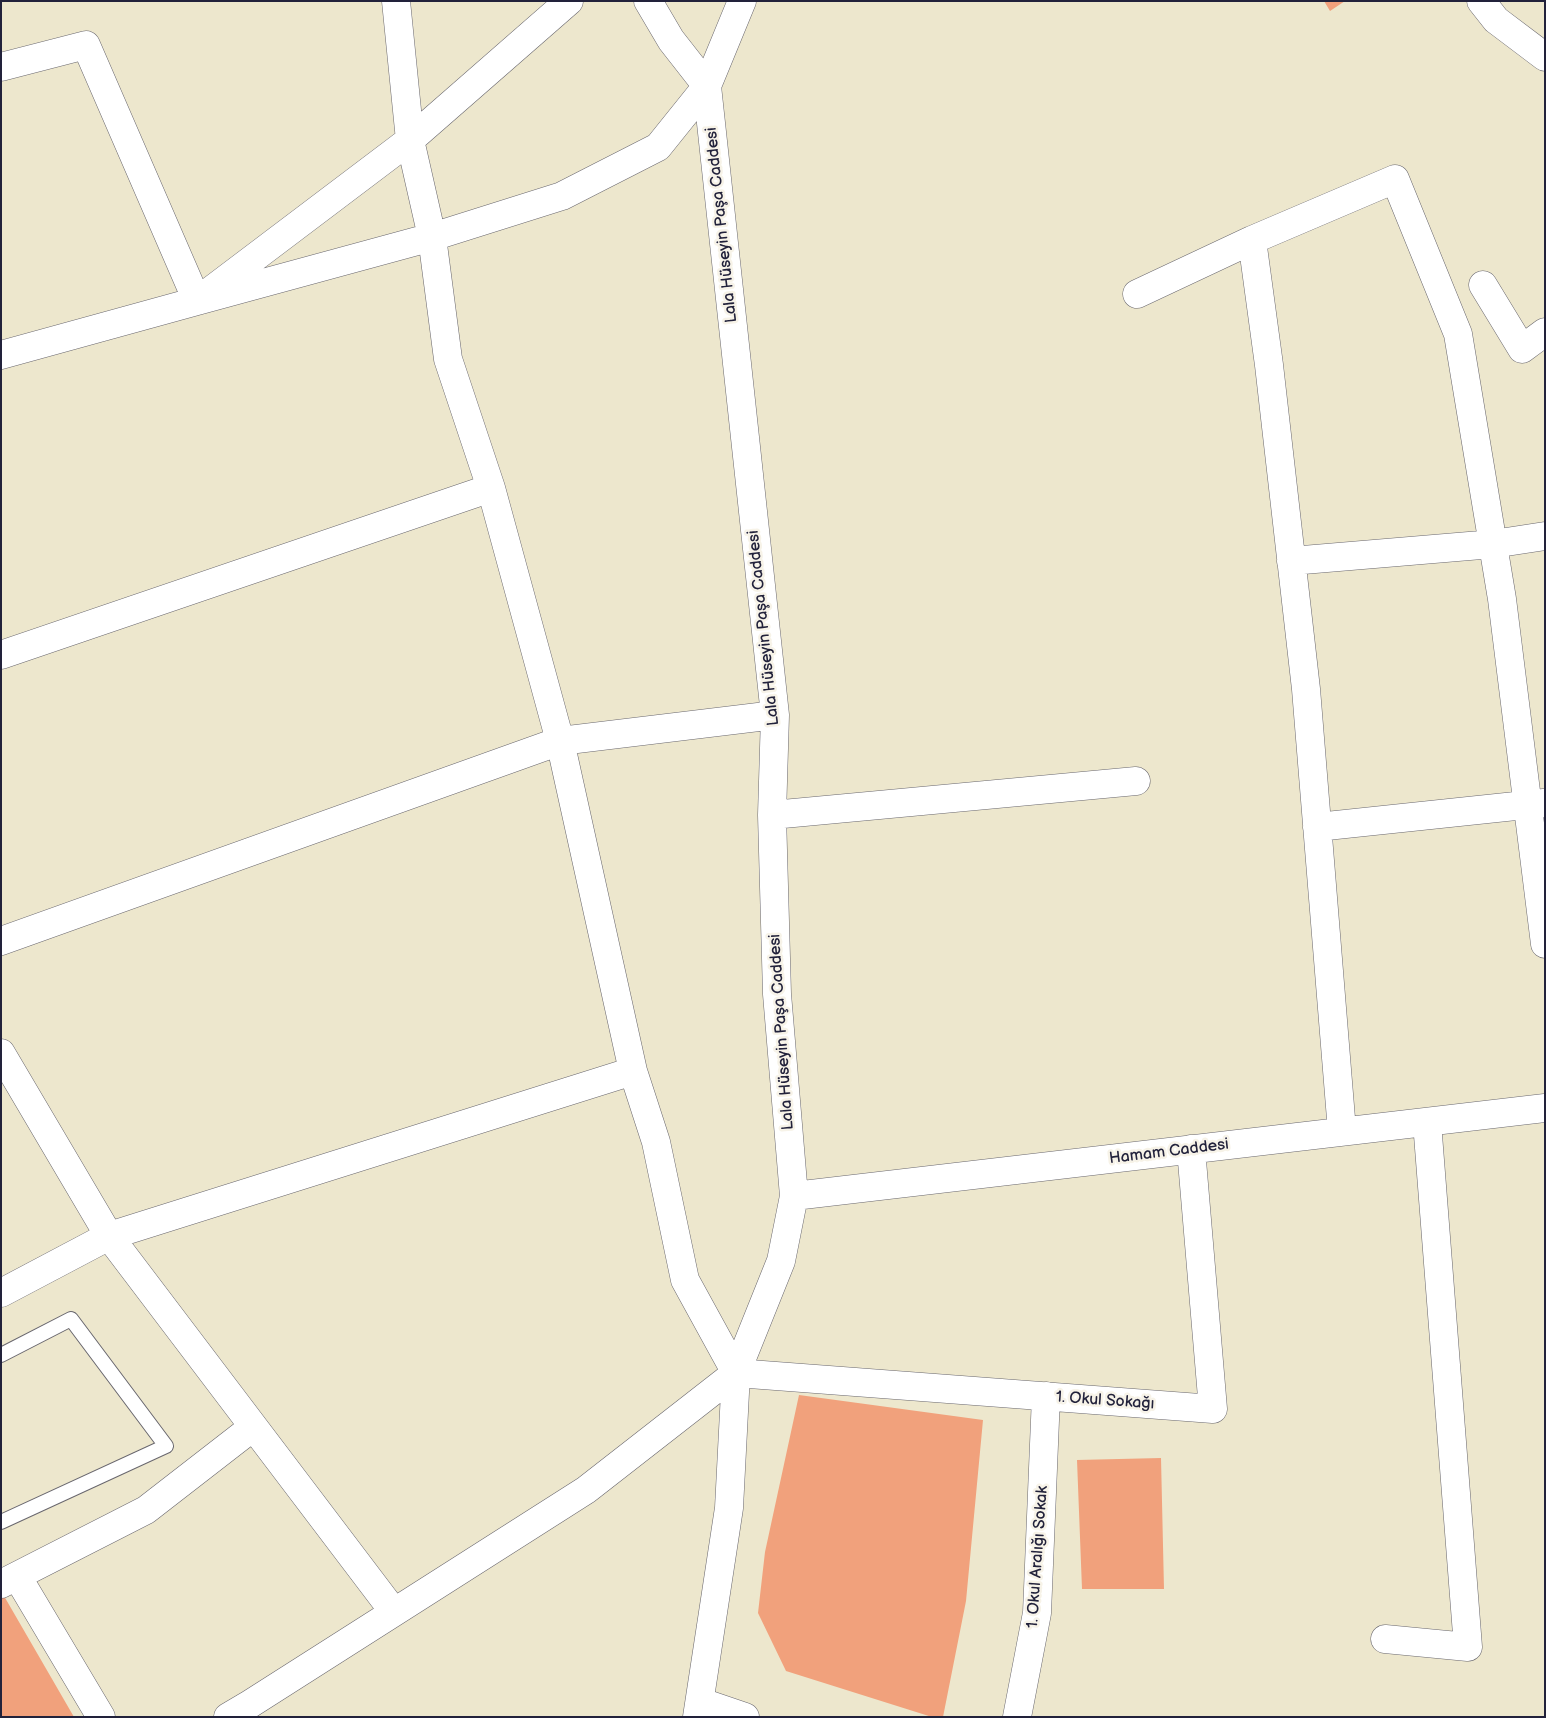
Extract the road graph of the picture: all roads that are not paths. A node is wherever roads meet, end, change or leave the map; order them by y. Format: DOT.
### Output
graph roads {
  1 [pos="396,1"];
  2 [pos="569,1"];
  3 [pos="648,1"];
  4 [pos="742,1"];
  5 [pos="1480,1"];
  6 [pos="1545,57"];
  7 [pos="1,67"];
  8 [pos="707,86"];
  9 [pos="410,140"];
  10 [pos="432,237"];
  11 [pos="1252,240"];
  12 [pos="1483,285"];
  13 [pos="1137,294"];
  14 [pos="197,302"];
  15 [pos="1545,332"];
  16 [pos="1,355"];
  17 [pos="491,488"];
  18 [pos="1545,536"];
  19 [pos="1493,544"];
  20 [pos="1291,561"];
  21 [pos="1,655"];
  22 [pos="775,714"];
  23 [pos="560,741"];
  24 [pos="1136,781"];
  25 [pos="1536,804"];
  26 [pos="772,815"];
  27 [pos="1317,827"];
  28 [pos="1,941"];
  29 [pos="1545,944"];
  30 [pos="1,1053"];
  31 [pos="633,1071"];
  32 [pos="1545,1108"];
  33 [pos="1427,1122"];
  34 [pos="1342,1131"];
  35 [pos="1191,1149"];
  36 [pos="794,1196"];
  37 [pos="109,1236"];
  38 [pos="1,1292"];
  39 [pos="1,1355"];
  40 [pos="736,1374"];
  41 [pos="1046,1396"];
  42 [pos="253,1428"];
  43 [pos="1,1522"];
  44 [pos="9,1580"];
  45 [pos="394,1612"];
  46 [pos="1385,1639"];
  47 [pos="699,1709"];
  48 [pos="245,1713"];
  49 [pos="101,1717"];
  50 [pos="678,1717"];
  51 [pos="745,1717"];
  52 [pos="1017,1717"];
  1 -- 9 [label="street"];
  2 -- 9 [label="street"];
  3 -- 8 [label="street"];
  4 -- 8 [label="street, Lala Hüseyin Paşa Caddesi"];
  5 -- 6 [label="street"];
  7 -- 14 [label="street"];
  8 -- 10 [label="street"];
  8 -- 22 [label="street, Lala Hüseyin Paşa Caddesi"];
  9 -- 10 [label="street"];
  9 -- 14 [label="street"];
  10 -- 14 [label="street"];
  10 -- 17 [label="street"];
  11 -- 13 [label="street"];
  11 -- 19 [label="street"];
  11 -- 20 [label="street"];
  12 -- 15 [label="street"];
  14 -- 16 [label="street"];
  17 -- 21 [label="street"];
  17 -- 23 [label="street"];
  18 -- 19 [label="street"];
  19 -- 20 [label="street"];
  19 -- 25 [label="street"];
  20 -- 27 [label="street"];
  22 -- 23 [label="street"];
  22 -- 26 [label="street, Lala Hüseyin Paşa Caddesi"];
  23 -- 28 [label="street"];
  23 -- 31 [label="street"];
  24 -- 26 [label="street"];
  25 -- 27 [label="street"];
  25 -- 29 [label="street"];
  26 -- 36 [label="street, Lala Hüseyin Paşa Caddesi"];
  27 -- 34 [label="street"];
  30 -- 37 [label="street"];
  31 -- 37 [label="street"];
  31 -- 40 [label="street"];
  32 -- 33 [label="street, Hamam Caddesi"];
  33 -- 34 [label="street, Hamam Caddesi"];
  33 -- 46 [label="street"];
  34 -- 35 [label="street, Hamam Caddesi"];
  35 -- 36 [label="street, Hamam Caddesi"];
  35 -- 41 [label="street, 1. Okul Sokağı"];
  36 -- 40 [label="street, Lala Hüseyin Paşa Caddesi"];
  37 -- 38 [label="street"];
  37 -- 42 [label="street"];
  39 -- 43 [label="lane"];
  40 -- 41 [label="street, 1. Okul Sokağı"];
  40 -- 45 [label="street"];
  40 -- 47 [label="street"];
  41 -- 52 [label="street, 1. Okul Aralığı Sokak"];
  42 -- 44 [label="street"];
  42 -- 45 [label="street"];
  44 -- 49 [label="street"];
  45 -- 48 [label="street"];
  47 -- 50 [label="street"];
  47 -- 51 [label="street"];
}
